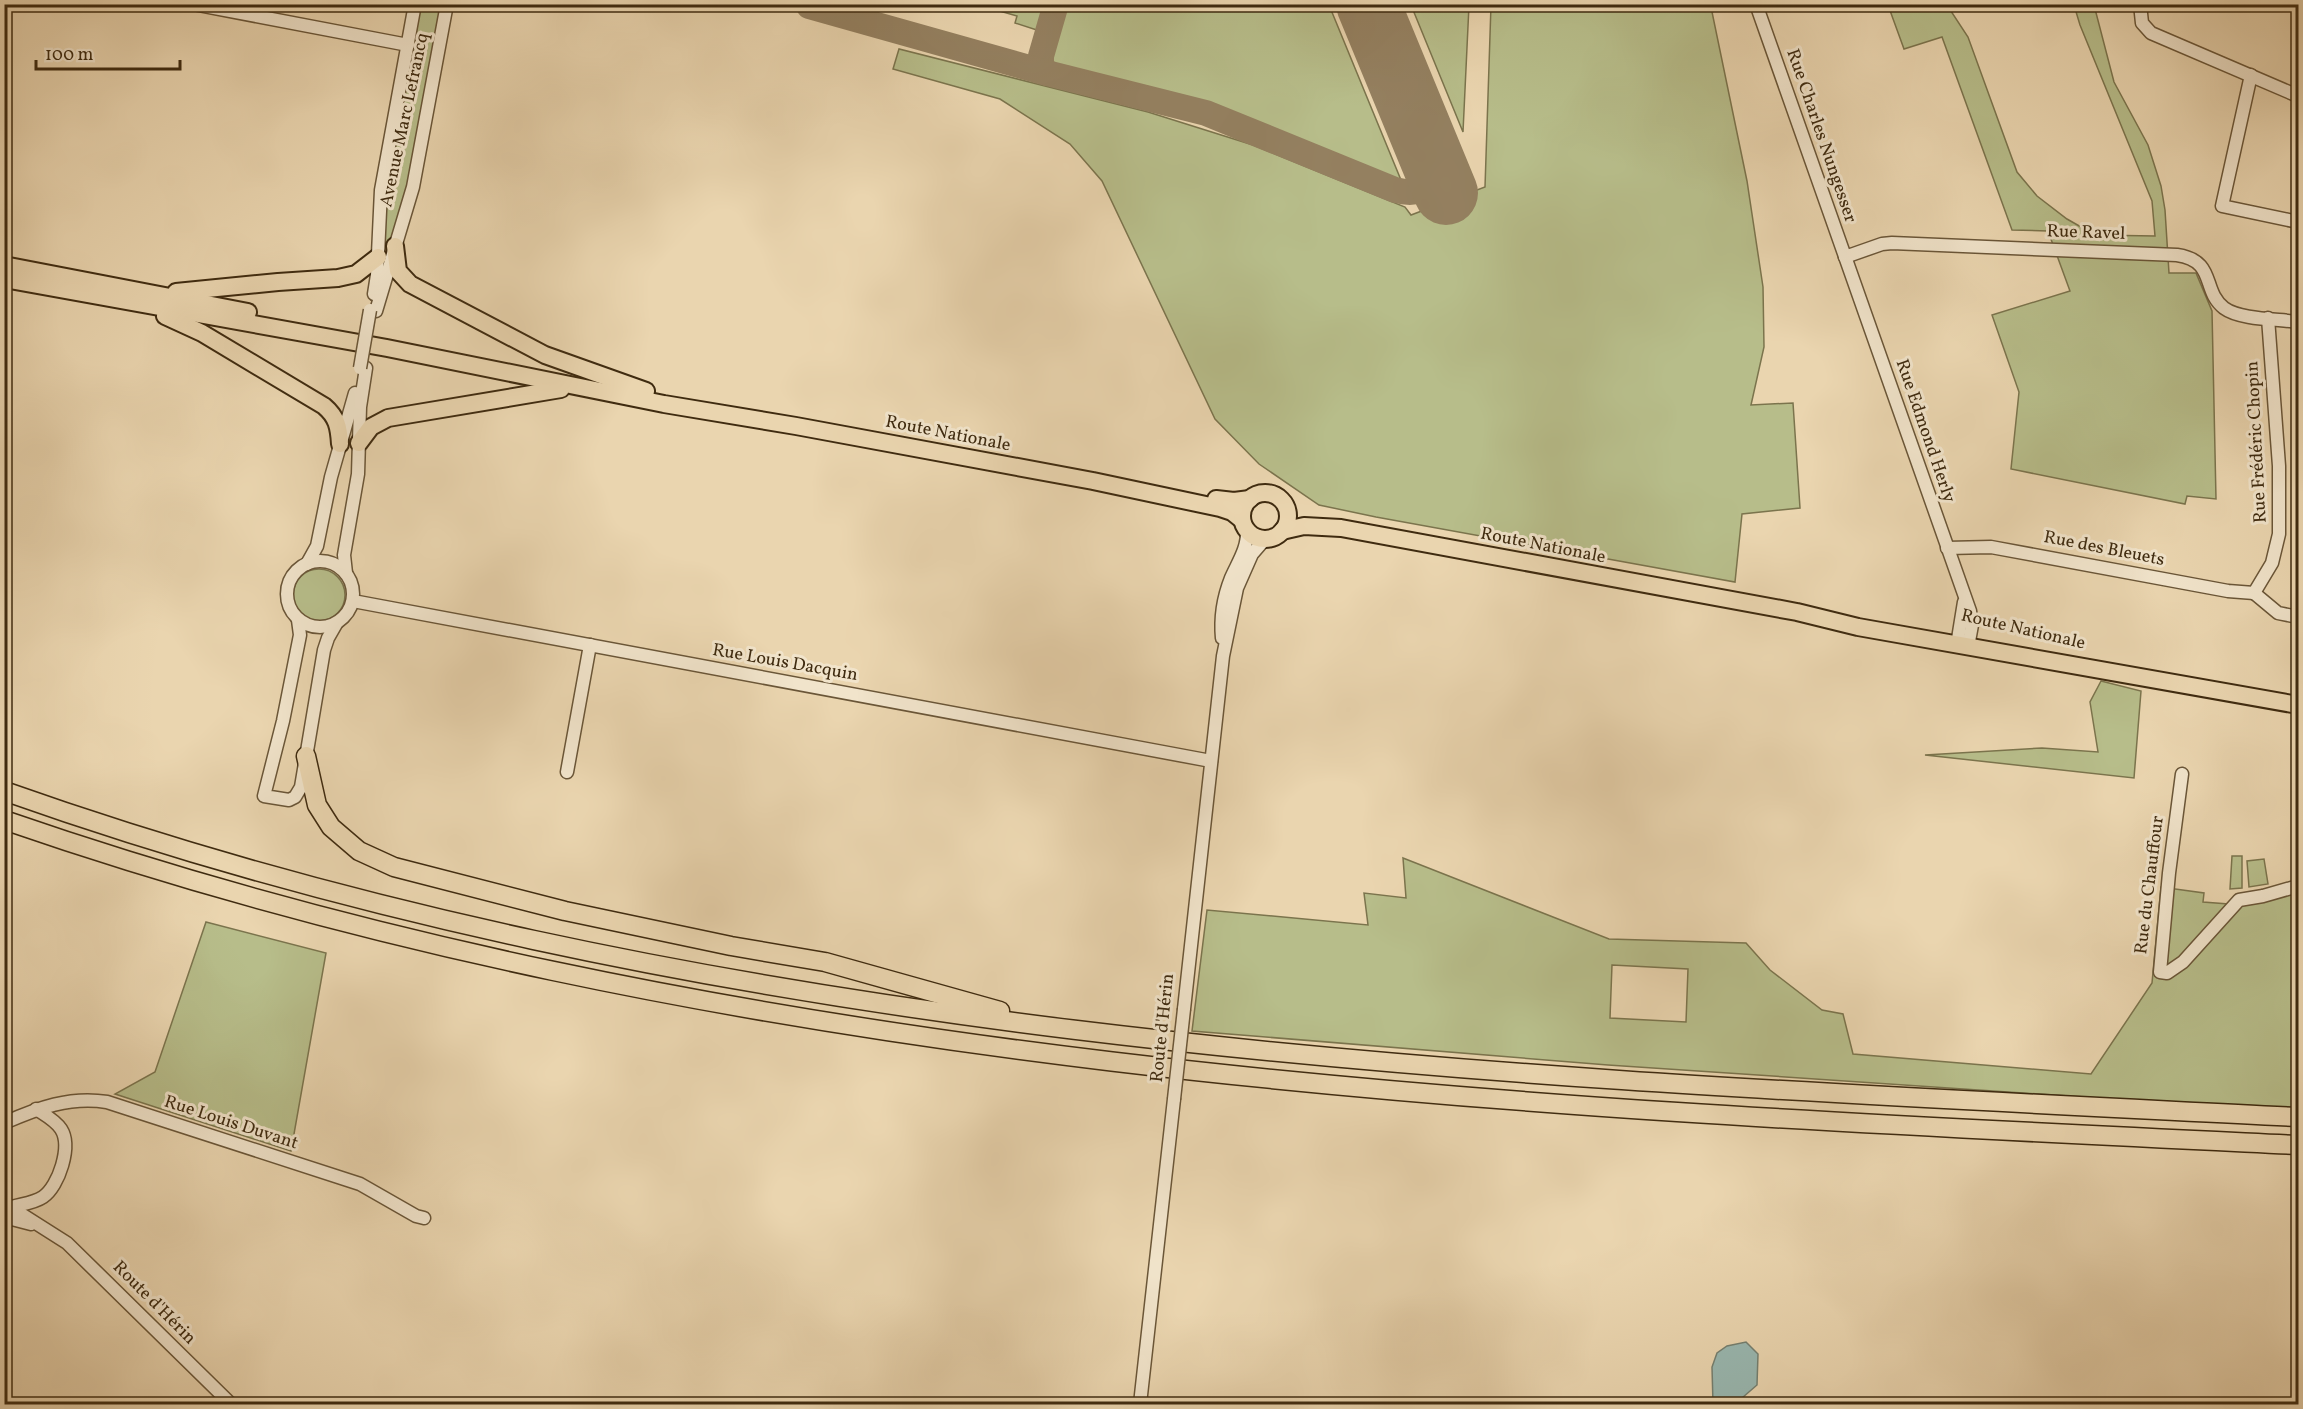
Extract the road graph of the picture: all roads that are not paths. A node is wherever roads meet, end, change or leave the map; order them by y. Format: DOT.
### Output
graph roads {
  1 [pos="193,4"];
  2 [pos="415,4"];
  3 [pos="447,4"];
  4 [pos="1756,4"];
  5 [pos="2140,4"];
  6 [pos="408,45"];
  7 [pos="2251,75"];
  8 [pos="2298,96"];
  9 [pos="2298,222"];
  10 [pos="395,246"];
  11 [pos="1845,257"];
  12 [pos="378,258"];
  13 [pos="4,265"];
  14 [pos="4,279"];
  15 [pos="1853,280"];
  16 [pos="135,297"];
  17 [pos="373,311"];
  18 [pos="2268,318"];
  19 [pos="2298,322"];
  20 [pos="363,368"];
  21 [pos="579,387"];
  22 [pos="661,395"];
  23 [pos="796,426"];
  24 [pos="359,443"];
  25 [pos="340,444"];
  26 [pos="1093,481"];
  27 [pos="1250,499"];
  28 [pos="1285,506"];
  29 [pos="1245,525"];
  30 [pos="1341,528"];
  31 [pos="1282,531"];
  32 [pos="1265,539"];
  33 [pos="1947,548"];
  34 [pos="307,564"];
  35 [pos="346,573"];
  36 [pos="2254,593"];
  37 [pos="353,601"];
  38 [pos="2298,617"];
  39 [pos="298,620"];
  40 [pos="336,624"];
  41 [pos="1964,641"];
  42 [pos="590,645"];
  43 [pos="1223,656"];
  44 [pos="2298,705"];
  45 [pos="306,756"];
  46 [pos="1211,761"];
  47 [pos="567,772"];
  48 [pos="2182,774"];
  49 [pos="4,791"];
  50 [pos="4,820"];
  51 [pos="2298,886"];
  52 [pos="1102,1034"];
  53 [pos="36,1109"];
  54 [pos="20,1116"];
  55 [pos="2298,1117"];
  56 [pos="4,1123"];
  57 [pos="4,1131"];
  58 [pos="2298,1145"];
  59 [pos="7,1209"];
  60 [pos="424,1218"];
  61 [pos="231,1404"];
  62 [pos="1140,1404"];
  1 -- 6 [label="street"];
  2 -- 6 [label="street, Avenue Marc Lefrancq"];
  3 -- 10 [label="street, Avenue Marc Lefrancq"];
  4 -- 11 [label="street, Rue Charles Nungesser"];
  5 -- 7 [label="street"];
  6 -- 12 [label="street, Avenue Marc Lefrancq"];
  7 -- 8 [label="street"];
  7 -- 9 [label="street"];
  10 -- 17 [label="street, Avenue Marc Lefrancq"];
  10 -- 22 [label="main road"];
  11 -- 15 [label="street, Rue Charles Nungesser"];
  11 -- 18 [label="street, Rue Ravel"];
  12 -- 16 [label="main road"];
  12 -- 17 [label="street, Avenue Marc Lefrancq"];
  13 -- 16 [label="main road"];
  14 -- 16 [label="main road"];
  15 -- 33 [label="street, Rue Edmond Herly"];
  16 -- 21 [label="main road"];
  16 -- 22 [label="main road"];
  16 -- 25 [label="main road"];
  17 -- 20 [label="street, bridge"];
  18 -- 19 [label="street, Rue Ravel"];
  18 -- 36 [label="street, Rue Frédéric Chopin"];
  20 -- 24 [label="street"];
  20 -- 25 [label="street"];
  21 -- 23 [label="main road"];
  21 -- 24 [label="main road"];
  22 -- 23 [label="main road"];
  23 -- 26 [label="main road, Route Nationale"];
  24 -- 35 [label="street"];
  25 -- 34 [label="street"];
  26 -- 27 [label="main road, Route Nationale"];
  26 -- 29 [label="main road, Route Nationale"];
  27 -- 28 [label="main road"];
  27 -- 29 [label="main road"];
  28 -- 30 [label="main road"];
  28 -- 31 [label="main road"];
  29 -- 32 [label="main road"];
  29 -- 43 [label="street, Route d'Hérin"];
  30 -- 31 [label="main road, Route Nationale"];
  30 -- 41 [label="main road, Route Nationale"];
  31 -- 32 [label="main road"];
  32 -- 43 [label="street, Route d'Hérin"];
  33 -- 36 [label="street, Rue des Bleuets"];
  33 -- 41 [label="street, Rue Edmond Herly"];
  34 -- 35 [label="street"];
  34 -- 39 [label="street"];
  35 -- 37 [label="street"];
  36 -- 38 [label="street"];
  37 -- 40 [label="street"];
  37 -- 42 [label="street, Rue Louis Dacquin"];
  39 -- 40 [label="street"];
  39 -- 45 [label="street"];
  40 -- 45 [label="street"];
  41 -- 44 [label="main road, Route Nationale"];
  42 -- 46 [label="street, Rue Louis Dacquin"];
  42 -- 47 [label="street"];
  43 -- 46 [label="street, Route d'Hérin"];
  45 -- 52 [label="highway"];
  46 -- 62 [label="street, Route d'Hérin, bridge"];
  48 -- 51 [label="street, Rue du Chauffour"];
  49 -- 52 [label="highway"];
  50 -- 58 [label="highway"];
  52 -- 55 [label="highway"];
  53 -- 54 [label="street, Rue Louis Duvant"];
  53 -- 59 [label="street"];
  53 -- 60 [label="street, Rue Louis Duvant"];
  54 -- 56 [label="street, Rue Louis Duvant"];
  54 -- 57 [label="street, Rue Louis Duvant"];
  59 -- 61 [label="street, Route d'Hérin"];
}
